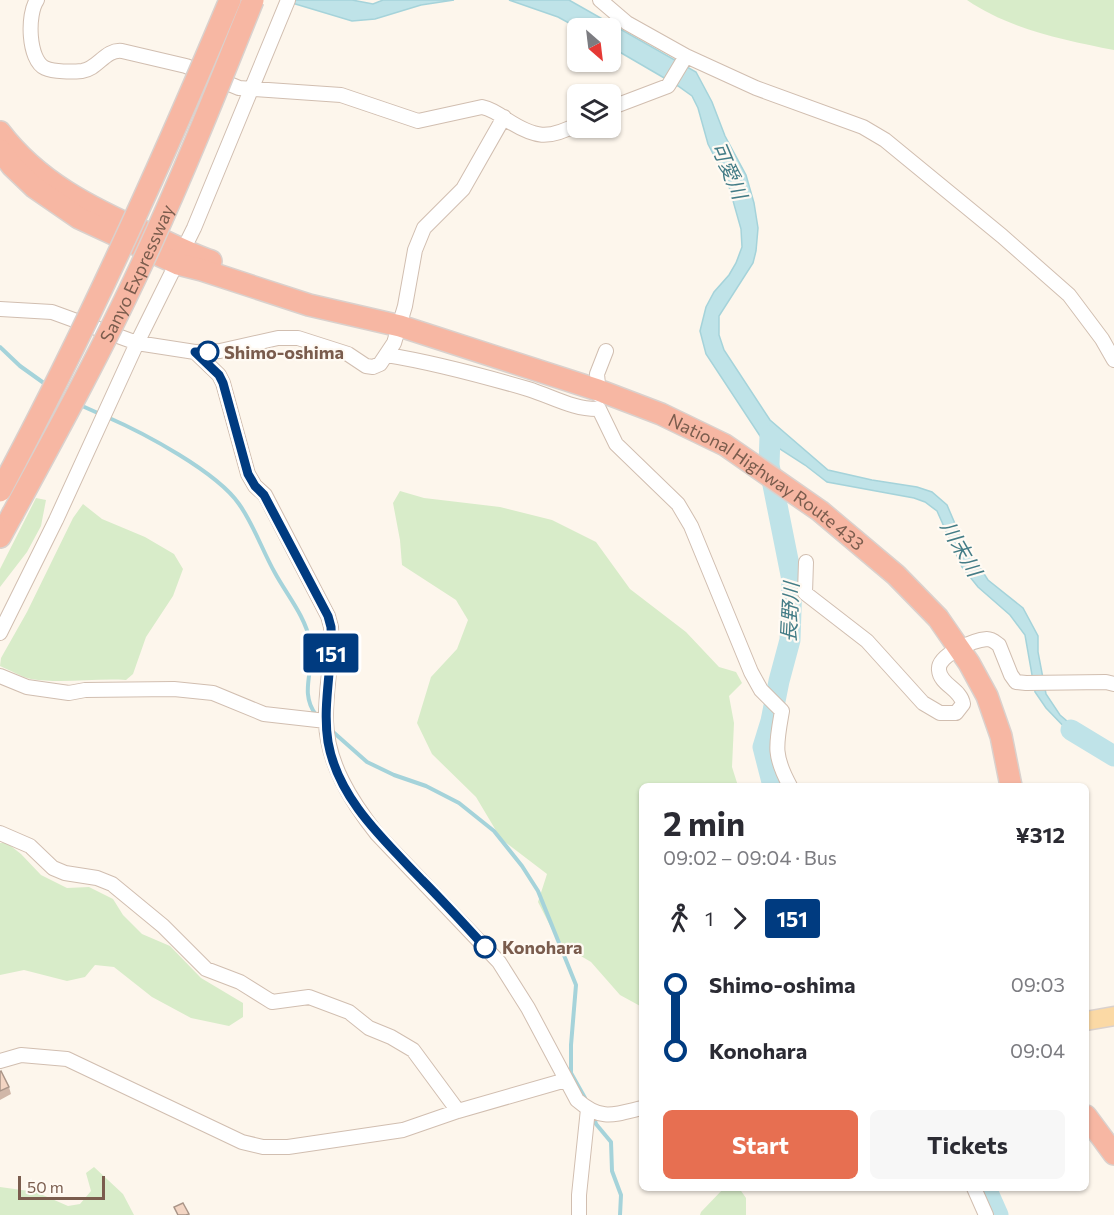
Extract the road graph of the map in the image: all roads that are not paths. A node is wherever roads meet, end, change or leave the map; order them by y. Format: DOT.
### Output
graph roads {
  1 [pos="37,0"];
  2 [pos="230,0"];
  3 [pos="253,0"];
  4 [pos="288,0"];
  5 [pos="600,0"];
  6 [pos="684,60"];
  7 [pos="252,90"];
  8 [pos="621,104"];
  9 [pos="504,117"];
  10 [pos="567,129"];
  11 [pos="0,132"];
  12 [pos="0,150"];
  13 [pos="181,257"];
  14 [pos="0,309"];
  15 [pos="397,325"];
  16 [pos="137,343"];
  17 [pos="606,351"];
  18 [pos="195,352"];
  19 [pos="387,355"];
  20 [pos="1114,360"];
  21 [pos="599,400"];
  22 [pos="0,491"];
  23 [pos="0,537"];
  24 [pos="806,562"];
  25 [pos="0,633"];
  26 [pos="960,649"];
  27 [pos="0,676"];
  28 [pos="1114,684"];
  29 [pos="326,721"];
  30 [pos="789,783"];
  31 [pos="1010,783"];
  32 [pos="0,833"];
  33 [pos="1114,1016"];
  34 [pos="1089,1020"];
  35 [pos="0,1061"];
  36 [pos="566,1080"];
  37 [pos="588,1109"];
  38 [pos="639,1109"];
  39 [pos="458,1111"];
  40 [pos="1089,1120"];
  41 [pos="1114,1154"];
  42 [pos="975,1191"];
  43 [pos="579,1215"];
  44 [pos="986,1215"];
  1 -- 7 [label="street"];
  2 -- 22 [label="highway, Sanyo Expressway, bridge"];
  3 -- 23 [label="highway, Sanyo Expressway, bridge"];
  4 -- 7 [label="street"];
  5 -- 6 [label="street"];
  6 -- 8 [label="street"];
  6 -- 20 [label="street"];
  7 -- 9 [label="street"];
  7 -- 13 [label="street"];
  9 -- 10 [label="street"];
  9 -- 15 [label="street"];
  11 -- 13 [label="highway, National Highway Route 433"];
  12 -- 13 [label="highway, National Highway Route 433"];
  13 -- 15 [label="highway, National Highway Route 433"];
  13 -- 16 [label="street"];
  14 -- 16 [label="street"];
  15 -- 19 [label="street"];
  15 -- 21 [label="highway, National Highway Route 433"];
  16 -- 18 [label="street"];
  16 -- 25 [label="street"];
  17 -- 21 [label="street"];
  18 -- 19 [label="street"];
  18 -- 29 [label="street"];
  19 -- 21 [label="street"];
  21 -- 26 [label="highway, National Highway Route 433"];
  21 -- 30 [label="street"];
  24 -- 26 [label="street"];
  26 -- 28 [label="street"];
  26 -- 31 [label="highway, National Highway Route 433"];
  27 -- 29 [label="street"];
  29 -- 36 [label="street"];
  32 -- 39 [label="street"];
  33 -- 34 [label="main road"];
  35 -- 39 [label="street"];
  36 -- 37 [label="street"];
  36 -- 39 [label="street"];
  37 -- 38 [label="street"];
  37 -- 43 [label="street"];
  40 -- 41 [label="highway"];
  42 -- 44 [label="street"];
}
